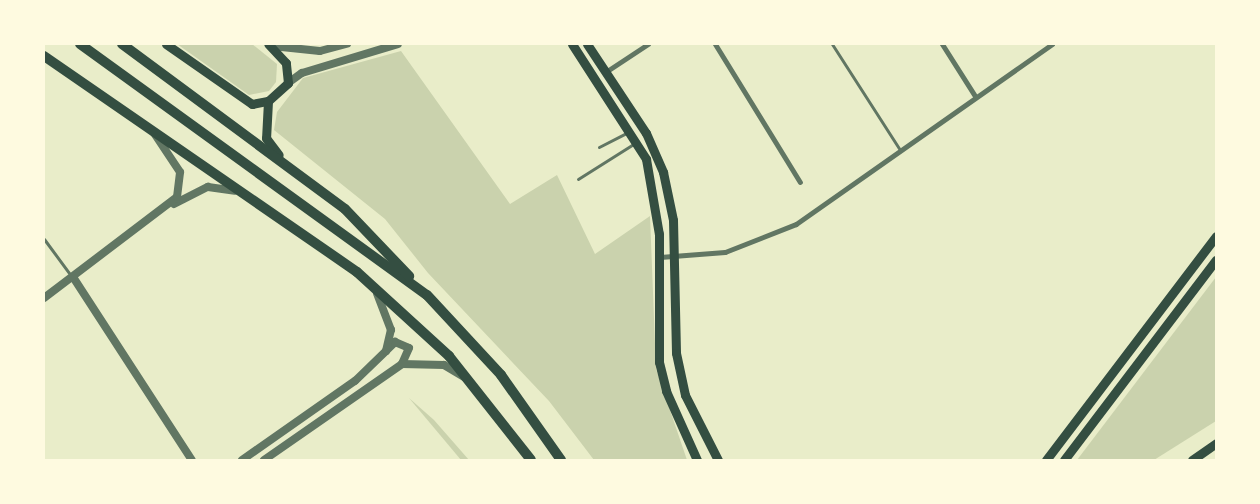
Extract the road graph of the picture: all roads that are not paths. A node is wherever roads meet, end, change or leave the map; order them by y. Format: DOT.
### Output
graph roads {
  1 [pos="80,44"];
  2 [pos="122,44"];
  3 [pos="166,44"];
  4 [pos="347,44"];
  5 [pos="398,44"];
  6 [pos="572,44"];
  7 [pos="587,44"];
  8 [pos="648,44"];
  9 [pos="714,44"];
  10 [pos="832,44"];
  11 [pos="942,44"];
  12 [pos="1052,44"];
  13 [pos="270,45"];
  14 [pos="44,56"];
  15 [pos="607,71"];
  16 [pos="288,83"];
  17 [pos="975,96"];
  18 [pos="268,101"];
  19 [pos="148,125"];
  20 [pos="632,130"];
  21 [pos="637,142"];
  22 [pos="599,147"];
  23 [pos="900,150"];
  24 [pos="294,169"];
  25 [pos="578,179"];
  26 [pos="800,182"];
  27 [pos="252,196"];
  28 [pos="165,208"];
  29 [pos="1216,236"];
  30 [pos="44,238"];
  31 [pos="674,256"];
  32 [pos="660,257"];
  33 [pos="1216,260"];
  34 [pos="357,272"];
  35 [pos="72,277"];
  36 [pos="427,294"];
  37 [pos="44,298"];
  38 [pos="386,350"];
  39 [pos="402,364"];
  40 [pos="469,380"];
  41 [pos="541,427"];
  42 [pos="1216,443"];
  43 [pos="192,460"];
  44 [pos="242,460"];
  45 [pos="264,460"];
  46 [pos="531,460"];
  47 [pos="561,460"];
  48 [pos="570,460"];
  49 [pos="697,460"];
  50 [pos="718,460"];
  51 [pos="1046,460"];
  52 [pos="1064,460"];
  53 [pos="1192,460"];
  1 -- 36 [label="highway"];
  2 -- 24 [label="highway"];
  3 -- 18 [label="main road"];
  4 -- 13 [label="street"];
  5 -- 16 [label="street"];
  6 -- 20 [label="main road"];
  7 -- 15 [label="main road"];
  8 -- 15 [label="street"];
  9 -- 26 [label="street"];
  10 -- 23 [label="lane"];
  11 -- 17 [label="street"];
  12 -- 17 [label="street"];
  13 -- 16 [label="main road"];
  14 -- 19 [label="highway"];
  15 -- 31 [label="main road"];
  16 -- 18 [label="main road"];
  17 -- 23 [label="street"];
  18 -- 24 [label="main road"];
  19 -- 27 [label="highway"];
  19 -- 28 [label="street"];
  20 -- 21 [label="main road"];
  20 -- 22 [label="lane"];
  21 -- 25 [label="lane"];
  21 -- 32 [label="main road"];
  23 -- 31 [label="street"];
  24 -- 36 [label="highway"];
  27 -- 28 [label="street"];
  27 -- 34 [label="highway"];
  28 -- 35 [label="street"];
  29 -- 51 [label="main road"];
  30 -- 35 [label="lane"];
  31 -- 32 [label="street"];
  31 -- 50 [label="main road"];
  32 -- 49 [label="main road"];
  33 -- 52 [label="main road"];
  34 -- 38 [label="street"];
  34 -- 40 [label="highway"];
  35 -- 37 [label="street"];
  35 -- 43 [label="street"];
  36 -- 41 [label="highway"];
  38 -- 39 [label="street"];
  38 -- 44 [label="street"];
  39 -- 40 [label="street"];
  39 -- 45 [label="street"];
  40 -- 46 [label="highway"];
  41 -- 47 [label="highway"];
  41 -- 48 [label="highway"];
  42 -- 53 [label="main road"];
}
